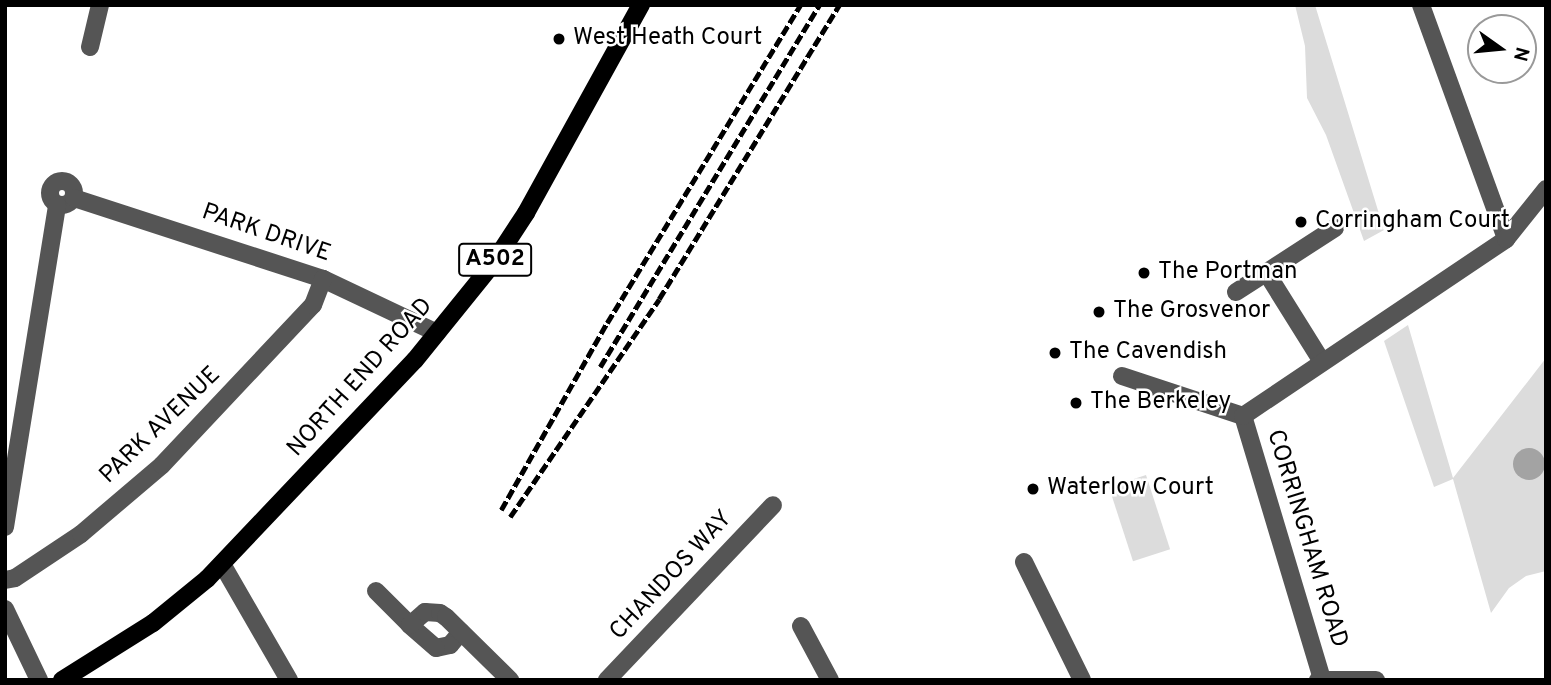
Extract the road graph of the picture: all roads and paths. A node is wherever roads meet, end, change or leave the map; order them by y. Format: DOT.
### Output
graph roads {
  1 [pos="100,5"];
  2 [pos="641,5"];
  3 [pos="1421,5"];
  4 [pos="90,47"];
  5 [pos="55,183"];
  6 [pos="1546,189"];
  7 [pos="66,202"];
  8 [pos="1335,228"];
  9 [pos="1506,239"];
  10 [pos="1266,272"];
  11 [pos="323,279"];
  12 [pos="1236,292"];
  13 [pos="437,333"];
  14 [pos="1321,360"];
  15 [pos="1122,376"];
  16 [pos="1243,416"];
  17 [pos="773,505"];
  18 [pos="5,527"];
  19 [pos="1024,562"];
  20 [pos="222,564"];
  21 [pos="5,580"];
  22 [pos="376,591"];
  23 [pos="5,609"];
  24 [pos="410,625"];
  25 [pos="801,626"];
  26 [pos="461,632"];
  27 [pos="1320,679"];
  28 [pos="39,680"];
  29 [pos="62,680"];
  30 [pos="289,680"];
  31 [pos="510,680"];
  32 [pos="607,680"];
  33 [pos="830,680"];
  34 [pos="1082,680"];
  35 [pos="1376,680"];
  1 -- 4 [label="street"];
  2 -- 13 [label="main road, NORTH END ROAD / A502"];
  3 -- 9 [label="street"];
  5 -- 7 [label="street"];
  6 -- 9 [label="street, CORRINGHAM ROAD"];
  7 -- 11 [label="street, PARK DRIVE"];
  7 -- 18 [label="street"];
  8 -- 10 [label="street"];
  9 -- 14 [label="street, CORRINGHAM ROAD"];
  10 -- 12 [label="street"];
  10 -- 14 [label="street"];
  11 -- 13 [label="street, PARK DRIVE"];
  11 -- 21 [label="street, PARK AVENUE"];
  13 -- 20 [label="main road, NORTH END ROAD / A502"];
  14 -- 16 [label="street, CORRINGHAM ROAD"];
  15 -- 16 [label="street"];
  16 -- 27 [label="street, CORRINGHAM ROAD"];
  17 -- 32 [label="street, CHANDOS WAY"];
  19 -- 34 [label="street"];
  20 -- 29 [label="main road, NORTH END ROAD / A502"];
  20 -- 30 [label="street"];
  22 -- 24 [label="street"];
  23 -- 28 [label="street"];
  24 -- 26 [label="street"];
  24 -- 26 [label="street"];
  25 -- 33 [label="street"];
  26 -- 31 [label="street"];
  27 -- 35 [label="street"];
}
